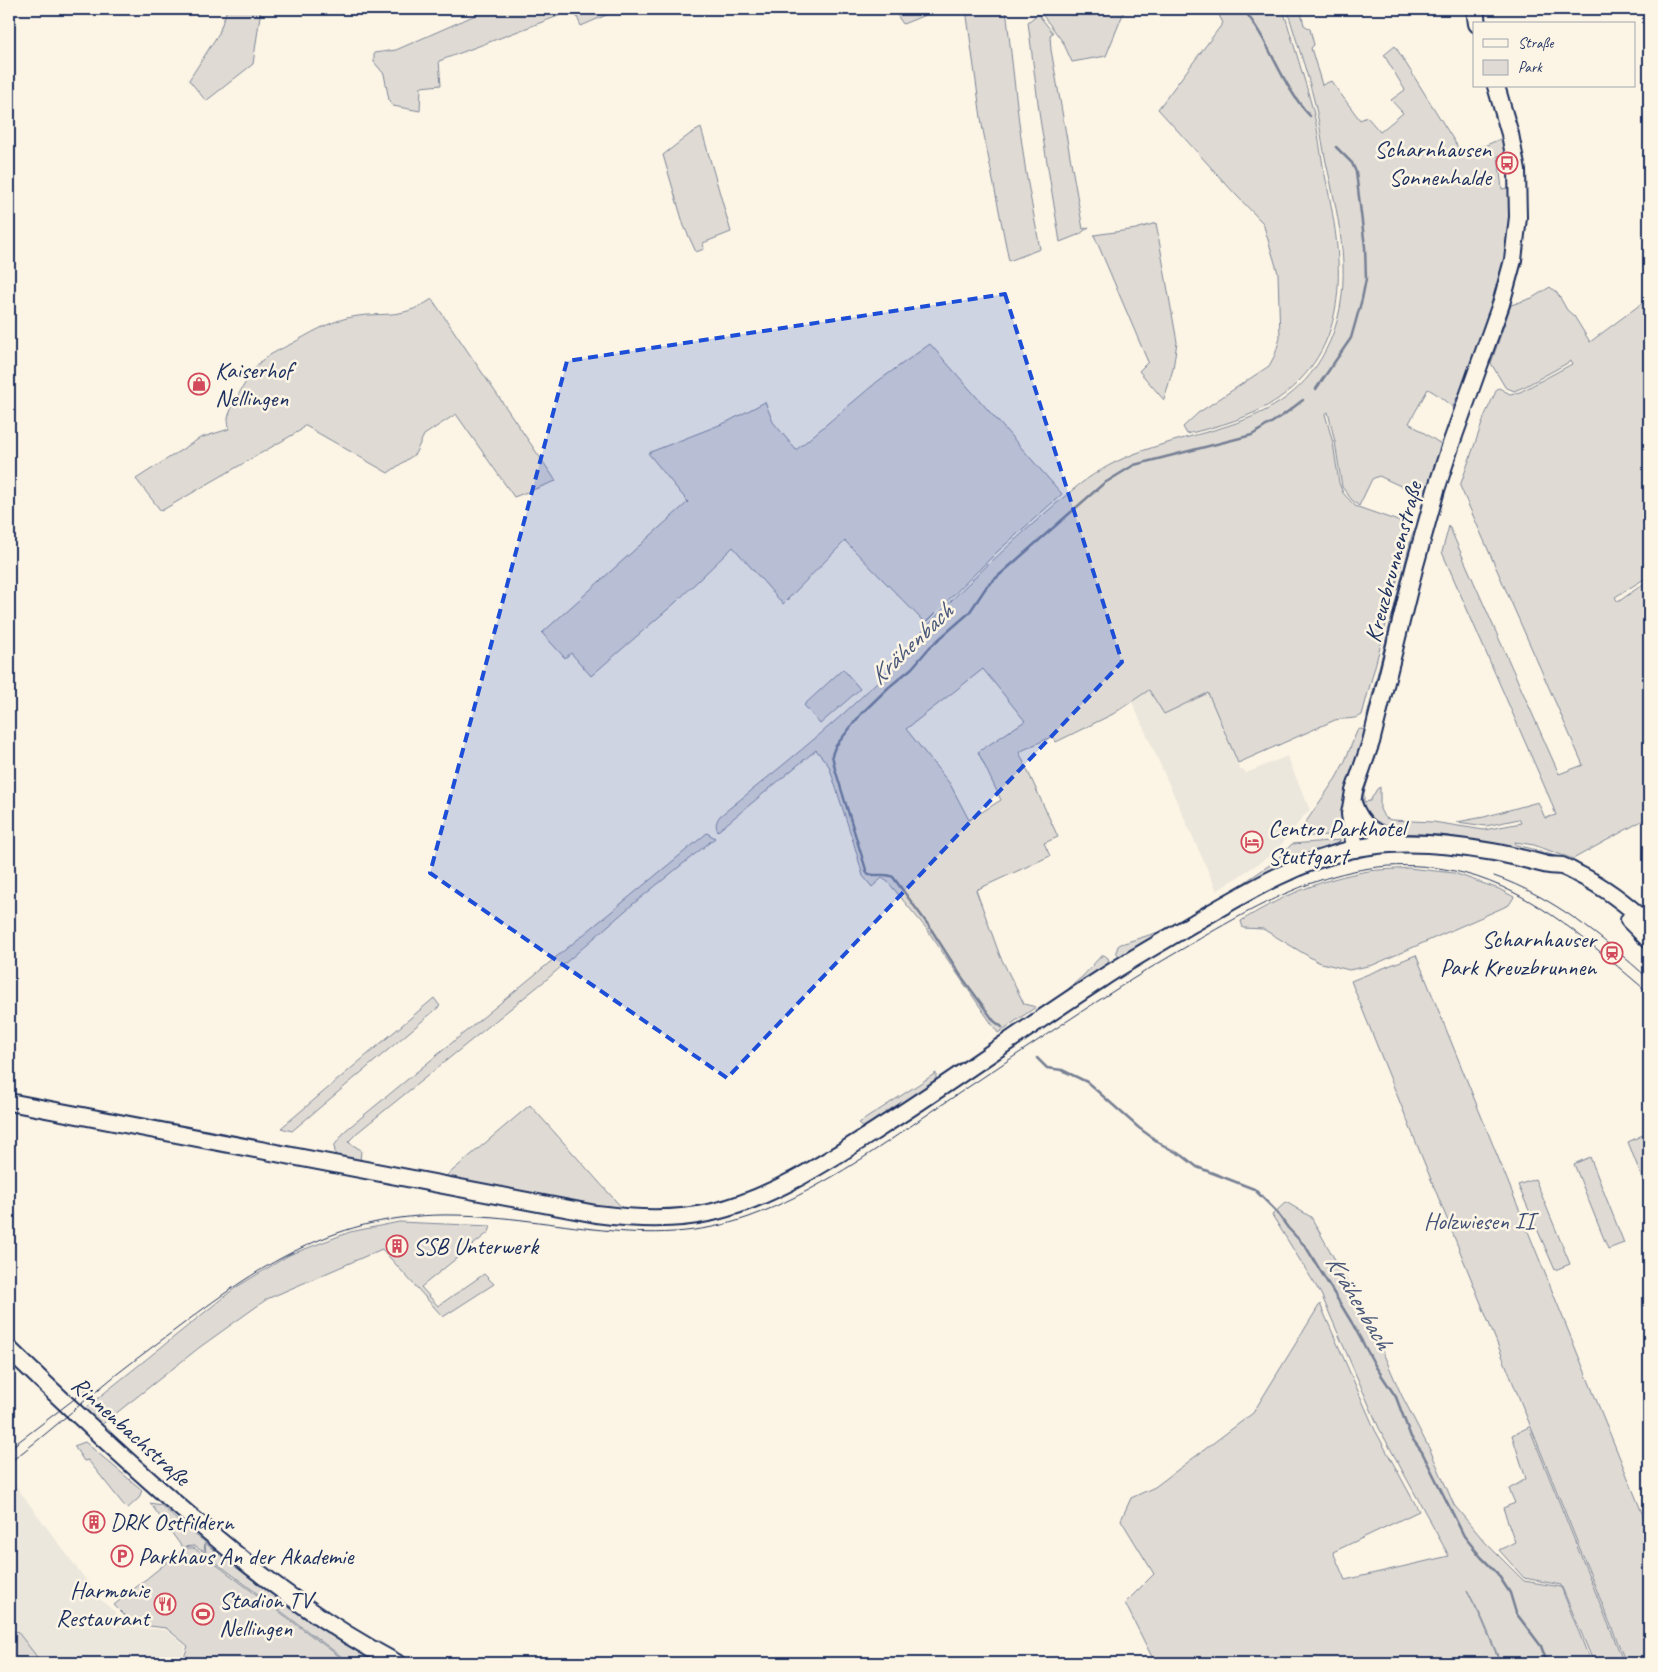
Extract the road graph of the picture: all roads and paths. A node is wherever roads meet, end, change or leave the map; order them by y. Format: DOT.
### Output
graph roads {
  1 [pos="1475,9"];
  2 [pos="1477,22"];
  3 [pos="1497,88"];
  4 [pos="1352,799"];
  5 [pos="1411,844"];
  6 [pos="1355,849"];
  7 [pos="1547,865"];
  8 [pos="1649,925"];
  9 [pos="1649,940"];
  10 [pos="9,1102"];
  11 [pos="9,1350"];
  12 [pos="397,1663"];
  1 -- 2 [label="main road"];
  3 -- 4 [label="main road, Kreuzbrunnenstraße"];
  4 -- 5 [label="main road"];
  4 -- 6 [label="main road, Kreuzbrunnenstraße"];
  5 -- 6 [label="main road"];
  5 -- 7 [label="main road"];
  6 -- 10 [label="main road"];
  7 -- 8 [label="main road"];
  7 -- 9 [label="main road"];
  11 -- 12 [label="main road, Rinnenbachstraße"];
}
